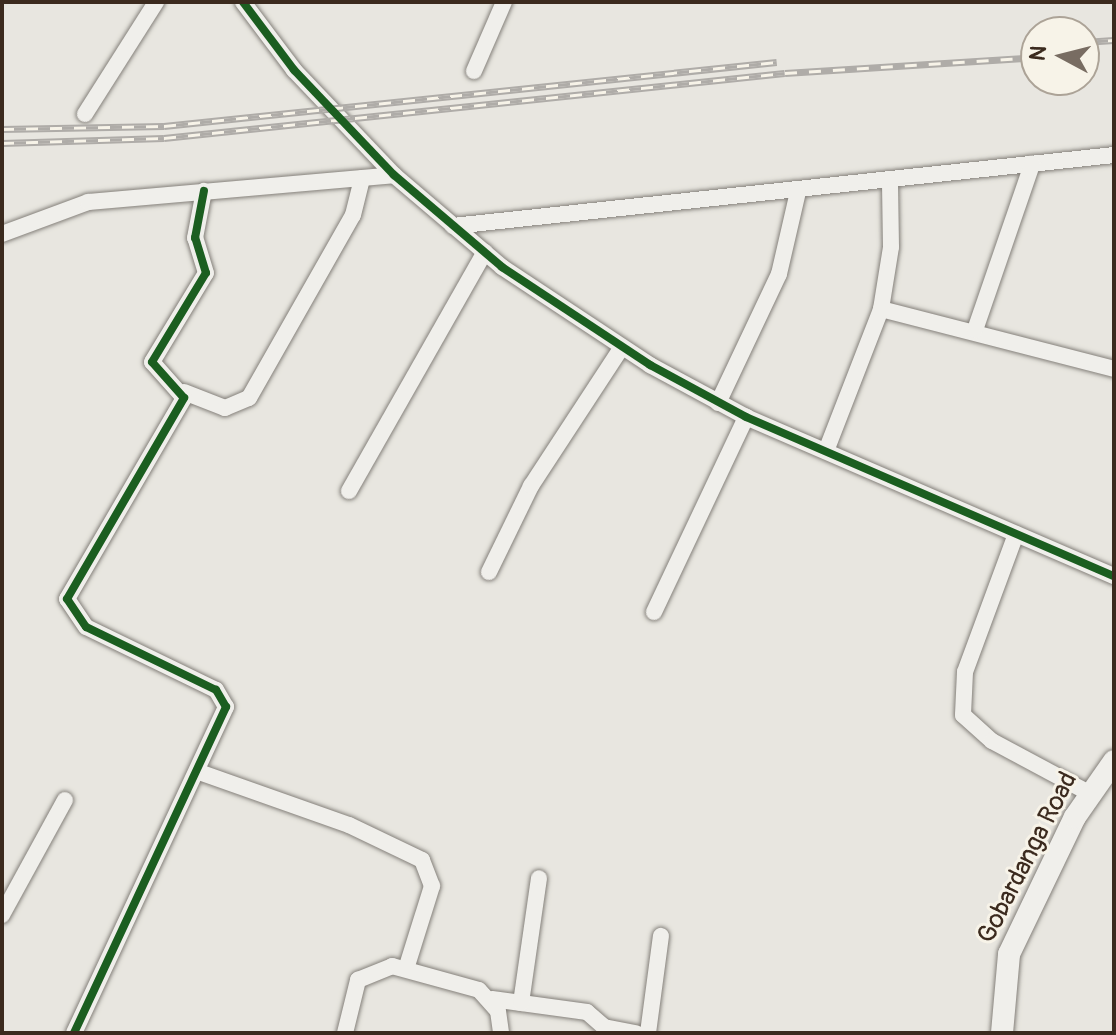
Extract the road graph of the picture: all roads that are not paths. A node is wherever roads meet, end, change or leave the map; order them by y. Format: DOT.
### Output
graph roads {
  1 [pos="156,2"];
  2 [pos="243,2"];
  3 [pos="504,2"];
  4 [pos="474,71"];
  5 [pos="85,114"];
  6 [pos="1114,155"];
  7 [pos="1032,164"];
  8 [pos="394,175"];
  9 [pos="362,178"];
  10 [pos="890,181"];
  11 [pos="204,191"];
  12 [pos="798,192"];
  13 [pos="453,226"];
  14 [pos="2,234"];
  15 [pos="485,252"];
  16 [pos="881,309"];
  17 [pos="975,330"];
  18 [pos="622,347"];
  19 [pos="1114,369"];
  20 [pos="184,392"];
  21 [pos="718,403"];
  22 [pos="746,417"];
  23 [pos="826,451"];
  24 [pos="349,491"];
  25 [pos="1016,534"];
  26 [pos="489,572"];
  27 [pos="1114,576"];
  28 [pos="654,612"];
  29 [pos="1114,761"];
  30 [pos="199,772"];
  31 [pos="1089,793"];
  32 [pos="65,800"];
  33 [pos="539,878"];
  34 [pos="2,915"];
  35 [pos="661,936"];
  36 [pos="406,969"];
  37 [pos="492,999"];
  38 [pos="521,1003"];
  39 [pos="74,1033"];
  40 [pos="345,1033"];
  41 [pos="501,1033"];
  42 [pos="636,1033"];
  43 [pos="648,1033"];
  44 [pos="1002,1033"];
  1 -- 5 [label="street"];
  2 -- 8 [label="street"];
  3 -- 4 [label="street"];
  6 -- 7 [label="street"];
  7 -- 10 [label="street"];
  7 -- 17 [label="street"];
  8 -- 9 [label="street"];
  8 -- 13 [label="street"];
  9 -- 11 [label="street"];
  9 -- 20 [label="street"];
  10 -- 12 [label="street"];
  10 -- 16 [label="street"];
  11 -- 14 [label="street"];
  11 -- 20 [label="street"];
  12 -- 13 [label="street"];
  12 -- 21 [label="street"];
  13 -- 15 [label="street"];
  15 -- 18 [label="street"];
  15 -- 24 [label="street"];
  16 -- 17 [label="street"];
  16 -- 23 [label="street"];
  17 -- 19 [label="street"];
  18 -- 21 [label="street"];
  18 -- 26 [label="street"];
  20 -- 30 [label="street"];
  21 -- 22 [label="street"];
  22 -- 23 [label="street"];
  22 -- 28 [label="street"];
  23 -- 25 [label="street"];
  25 -- 27 [label="street"];
  25 -- 31 [label="street"];
  29 -- 31 [label="main road, Gobardanga Road"];
  30 -- 36 [label="street"];
  30 -- 39 [label="street"];
  31 -- 44 [label="main road, Gobardanga Road"];
  32 -- 34 [label="street"];
  33 -- 38 [label="street"];
  35 -- 43 [label="street"];
  36 -- 37 [label="street"];
  36 -- 40 [label="street"];
  37 -- 38 [label="street"];
  37 -- 41 [label="street"];
  38 -- 42 [label="street"];
}
